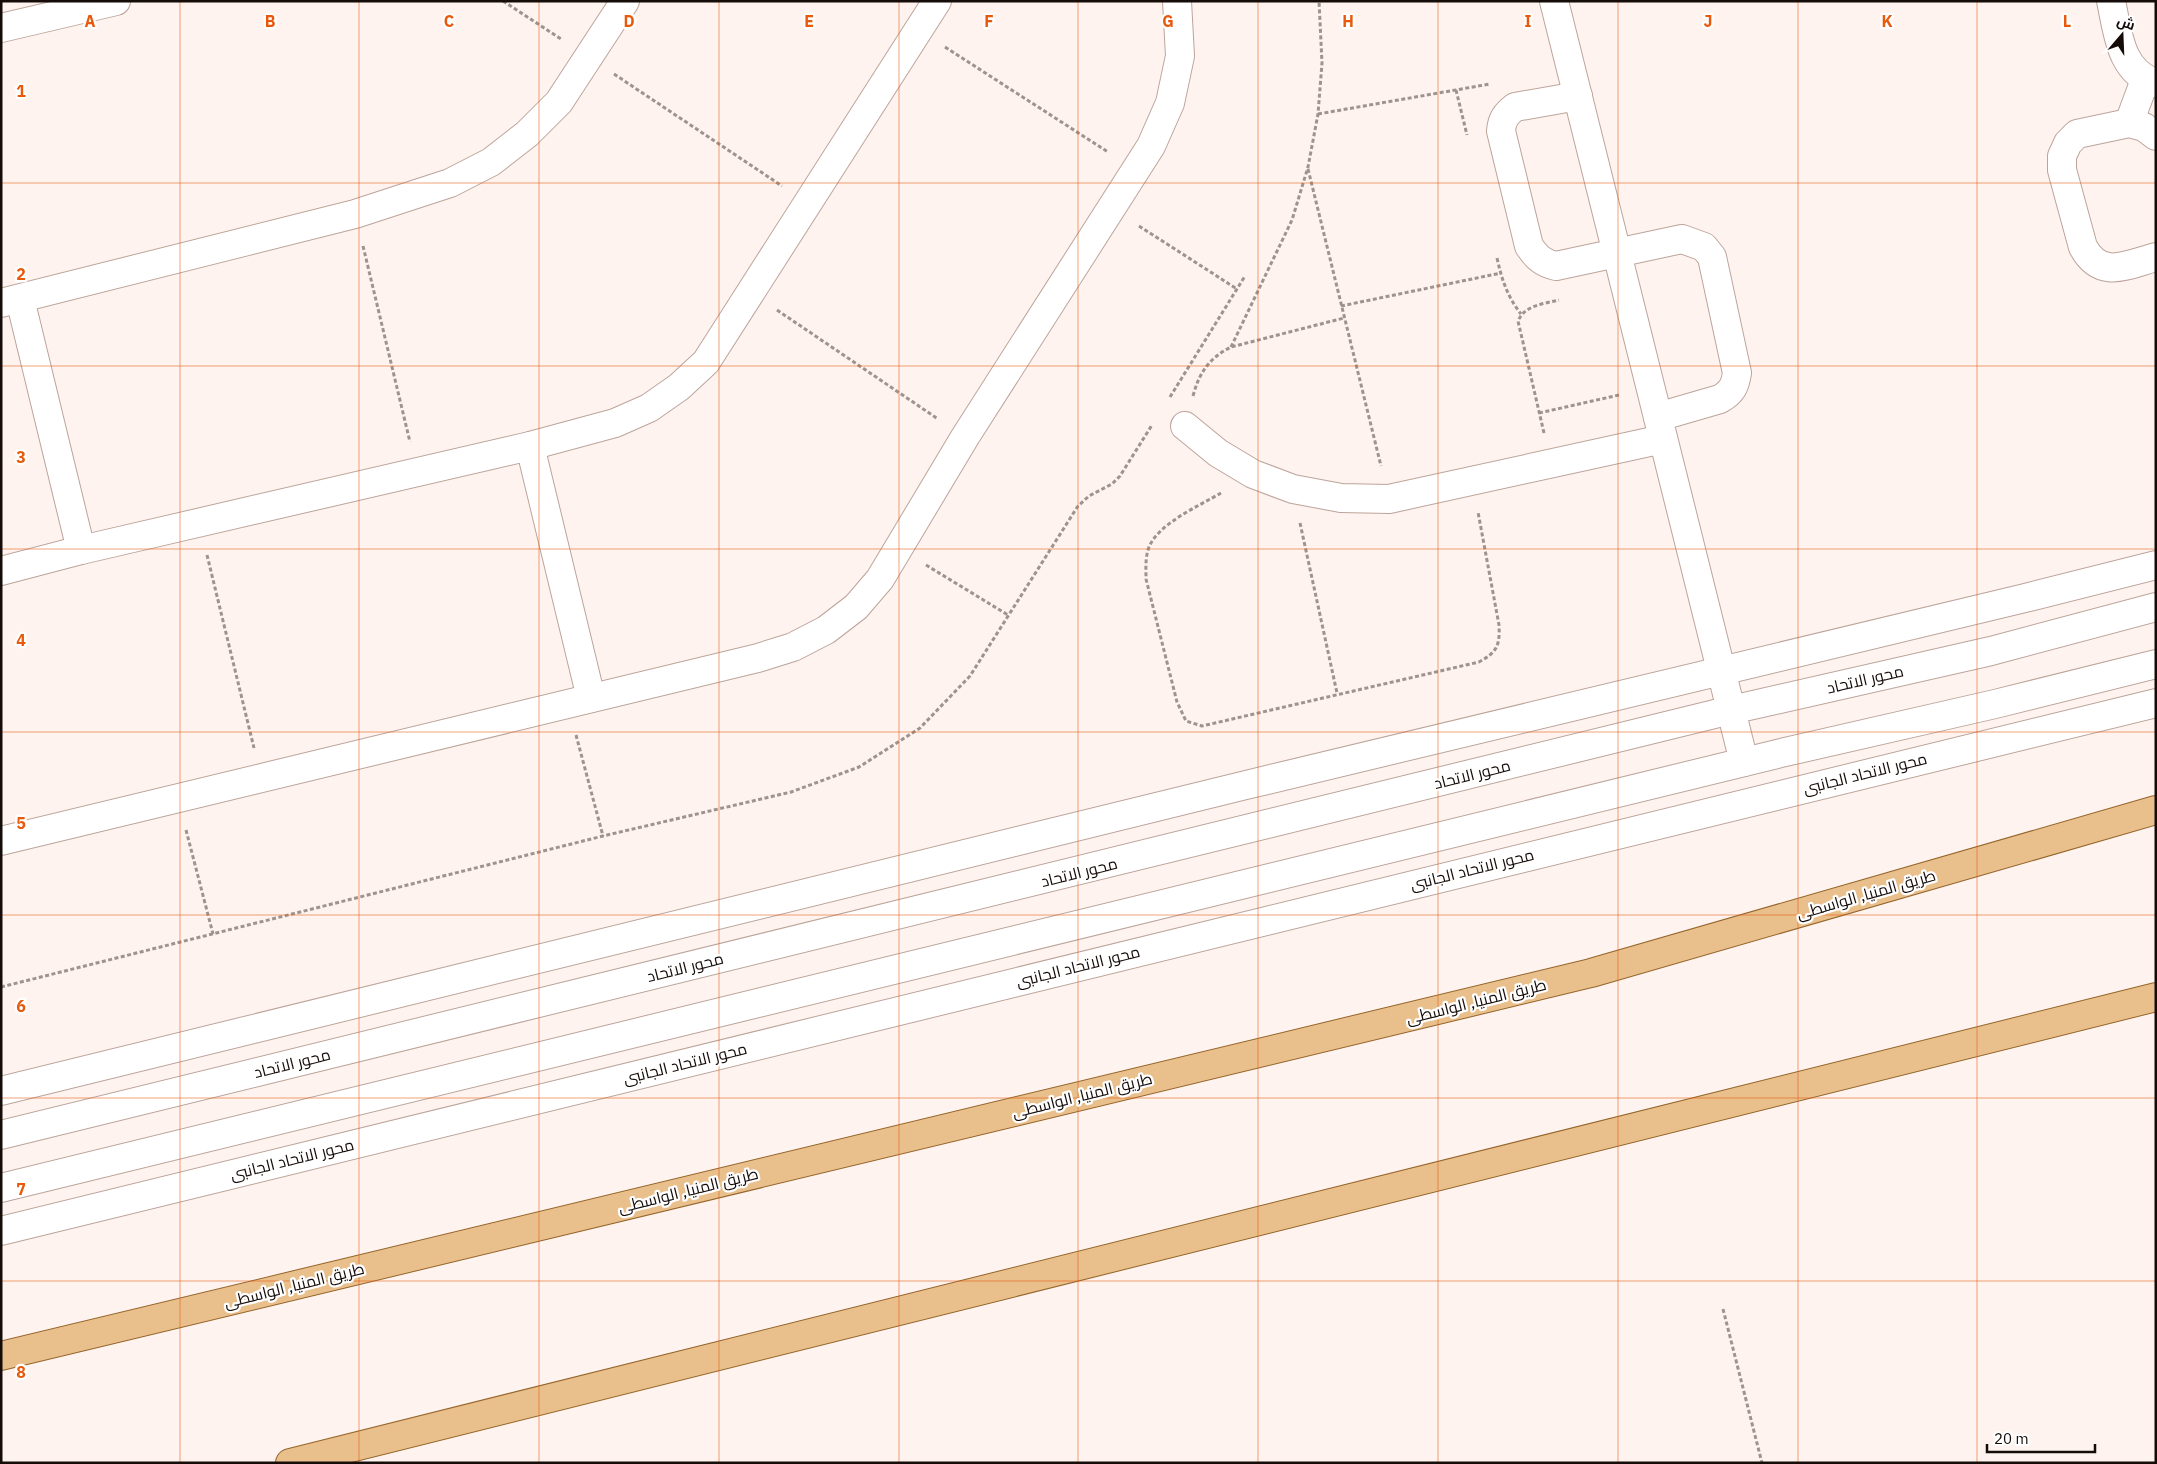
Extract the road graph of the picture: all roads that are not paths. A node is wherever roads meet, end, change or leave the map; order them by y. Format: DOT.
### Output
graph roads {
  1 [pos="116,1"];
  2 [pos="625,1"];
  3 [pos="937,1"];
  4 [pos="1177,1"];
  5 [pos="1554,1"];
  6 [pos="2111,1"];
  7 [pos="1,28"];
  8 [pos="2150,82"];
  9 [pos="1578,96"];
  10 [pos="2129,123"];
  11 [pos="2156,136"];
  12 [pos="1617,253"];
  13 [pos="2156,257"];
  14 [pos="10,301"];
  15 [pos="1185,426"];
  16 [pos="1660,428"];
  17 [pos="530,446"];
  18 [pos="81,550"];
  19 [pos="2156,565"];
  20 [pos="1,571"];
  21 [pos="2156,607"];
  22 [pos="2156,664"];
  23 [pos="1721,672"];
  24 [pos="579,700"];
  25 [pos="2156,703"];
  26 [pos="1731,710"];
  27 [pos="1781,753"];
  28 [pos="1744,762"];
  29 [pos="1790,791"];
  30 [pos="2156,810"];
  31 [pos="1,841"];
  32 [pos="1129,913"];
  33 [pos="1138,952"];
  34 [pos="2156,997"];
  35 [pos="1,1091"];
  36 [pos="1,1135"];
  37 [pos="1,1188"];
  38 [pos="1,1231"];
  39 [pos="1,1356"];
  40 [pos="290,1463"];
  1 -- 7 [label="street"];
  2 -- 14 [label="street"];
  3 -- 17 [label="street"];
  4 -- 24 [label="street"];
  5 -- 9 [label="street"];
  6 -- 8 [label="street"];
  8 -- 10 [label="street"];
  9 -- 12 [label="street"];
  9 -- 12 [label="street"];
  10 -- 11 [label="street"];
  10 -- 13 [label="street"];
  12 -- 16 [label="street"];
  12 -- 16 [label="street"];
  14 -- 18 [label="street"];
  15 -- 16 [label="street"];
  16 -- 23 [label="street"];
  17 -- 18 [label="street"];
  17 -- 24 [label="street"];
  18 -- 20 [label="street"];
  19 -- 23 [label="street"];
  21 -- 26 [label="street, محور الاتحاد"];
  22 -- 27 [label="street"];
  23 -- 26 [label="street"];
  23 -- 35 [label="street"];
  24 -- 31 [label="street"];
  25 -- 29 [label="street, محور الاتحاد الجانبى"];
  26 -- 28 [label="street"];
  26 -- 36 [label="street, محور الاتحاد"];
  27 -- 28 [label="street"];
  27 -- 29 [label="street"];
  28 -- 32 [label="street"];
  29 -- 33 [label="street, محور الاتحاد الجانبى"];
  30 -- 39 [label="main road, طريق المنيا, الواسطى"];
  32 -- 33 [label="street"];
  32 -- 37 [label="street"];
  33 -- 38 [label="street, محور الاتحاد الجانبى"];
  34 -- 40 [label="main road"];
}
